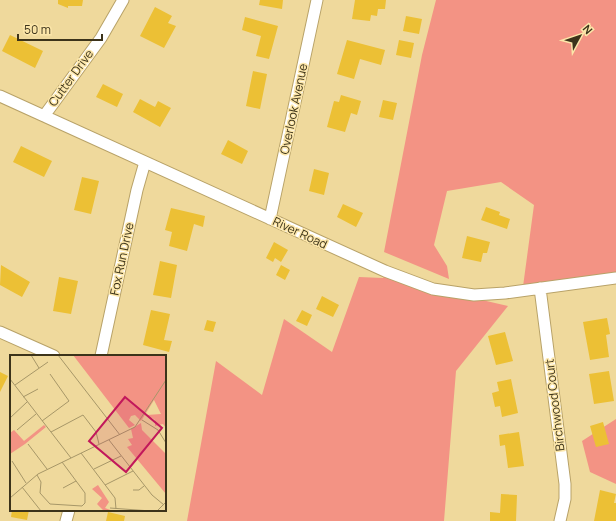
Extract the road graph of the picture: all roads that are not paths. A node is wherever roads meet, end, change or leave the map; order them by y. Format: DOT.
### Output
graph roads {
  1 [pos="123,0"];
  2 [pos="317,0"];
  3 [pos="0,96"];
  4 [pos="44,116"];
  5 [pos="145,162"];
  6 [pos="270,219"];
  7 [pos="616,278"];
  8 [pos="540,288"];
  9 [pos="0,332"];
  10 [pos="52,355"];
  11 [pos="101,355"];
  12 [pos="69,511"];
  13 [pos="66,521"];
  14 [pos="560,521"];
  1 -- 4 [label="street, Cutter Drive"];
  2 -- 6 [label="street, Overlook Avenue"];
  3 -- 4 [label="street, River Road"];
  4 -- 5 [label="street, River Road"];
  5 -- 6 [label="street, River Road"];
  5 -- 11 [label="street, Fox Run Drive"];
  6 -- 8 [label="street, River Road"];
  7 -- 8 [label="street, River Road"];
  8 -- 14 [label="street, Birchwood Court"];
  9 -- 10 [label="street"];
  12 -- 13 [label="street"];
}
